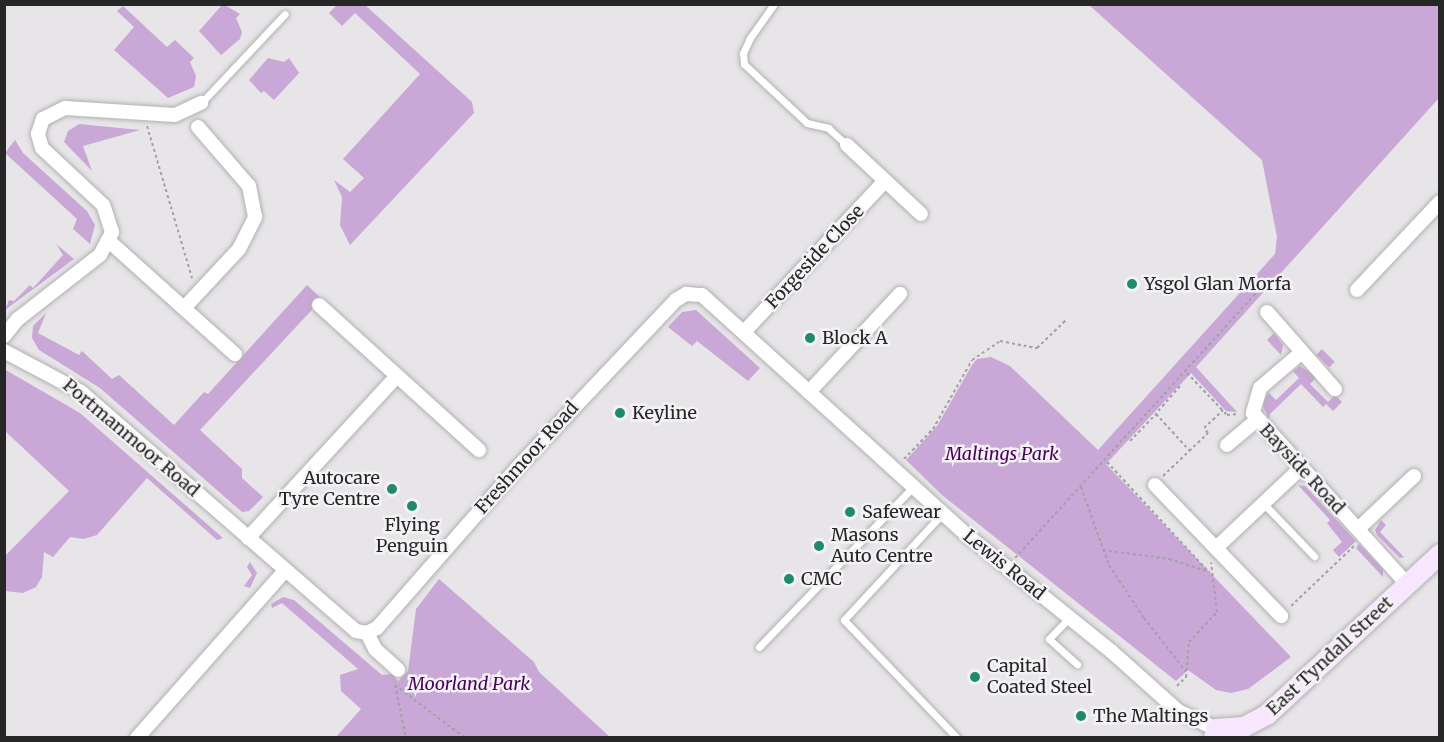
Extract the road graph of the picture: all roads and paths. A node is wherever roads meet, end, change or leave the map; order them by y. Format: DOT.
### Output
graph roads {
  1 [pos="774,4"];
  2 [pos="285,14"];
  3 [pos="201,103"];
  4 [pos="146,115"];
  5 [pos="198,127"];
  6 [pos="847,145"];
  7 [pos="885,181"];
  8 [pos="1440,202"];
  9 [pos="921,214"];
  10 [pos="110,242"];
  11 [pos="1270,278"];
  12 [pos="1357,290"];
  13 [pos="199,292"];
  14 [pos="695,293"];
  15 [pos="900,294"];
  16 [pos="319,305"];
  17 [pos="184,308"];
  18 [pos="1267,312"];
  19 [pos="1066,320"];
  20 [pos="744,332"];
  21 [pos="4,336"];
  22 [pos="4,351"];
  23 [pos="1302,352"];
  24 [pos="235,354"];
  25 [pos="1187,372"];
  26 [pos="397,376"];
  27 [pos="1180,386"];
  28 [pos="1335,389"];
  29 [pos="809,392"];
  30 [pos="1223,410"];
  31 [pos="1156,414"];
  32 [pos="1255,416"];
  33 [pos="1130,441"];
  34 [pos="1227,445"];
  35 [pos="479,450"];
  36 [pos="1189,450"];
  37 [pos="1106,461"];
  38 [pos="1301,468"];
  39 [pos="894,470"];
  40 [pos="1414,476"];
  41 [pos="1155,485"];
  42 [pos="913,487"];
  43 [pos="1081,487"];
  44 [pos="1263,503"];
  45 [pos="942,514"];
  46 [pos="1362,532"];
  47 [pos="248,538"];
  48 [pos="1211,543"];
  49 [pos="1103,550"];
  50 [pos="1440,554"];
  51 [pos="1314,556"];
  52 [pos="1007,568"];
  53 [pos="285,571"];
  54 [pos="1208,571"];
  55 [pos="1407,584"];
  56 [pos="1281,616"];
  57 [pos="1069,618"];
  58 [pos="367,633"];
  59 [pos="759,647"];
  60 [pos="1077,664"];
  61 [pos="398,669"];
  62 [pos="1186,672"];
  63 [pos="1177,686"];
  64 [pos="1215,733"];
  65 [pos="463,737"];
  66 [pos="137,738"];
  67 [pos="406,738"];
  68 [pos="957,738"];
  1 -- 6 [label="lane"];
  2 -- 3 [label="lane"];
  3 -- 4 [label="street"];
  4 -- 10 [label="street"];
  4 -- 13 [label="path"];
  5 -- 13 [label="street"];
  6 -- 7 [label="street"];
  7 -- 9 [label="street"];
  7 -- 20 [label="street, Forgeside Close"];
  8 -- 12 [label="street"];
  10 -- 17 [label="street"];
  10 -- 21 [label="street"];
  11 -- 25 [label="path"];
  13 -- 17 [label="street"];
  14 -- 20 [label="street, Lewis Road"];
  14 -- 58 [label="street, Freshmoor Road"];
  15 -- 29 [label="street"];
  16 -- 26 [label="street"];
  17 -- 24 [label="street"];
  18 -- 23 [label="street"];
  19 -- 39 [label="path"];
  20 -- 29 [label="street, Lewis Road"];
  22 -- 47 [label="street, Portmanmoor Road"];
  23 -- 28 [label="street"];
  23 -- 32 [label="street, Bayside Road"];
  25 -- 30 [label="path"];
  25 -- 37 [label="path"];
  26 -- 35 [label="street"];
  26 -- 47 [label="street"];
  27 -- 31 [label="path"];
  29 -- 39 [label="street, Lewis Road"];
  30 -- 32 [label="path"];
  30 -- 36 [label="path"];
  31 -- 33 [label="path"];
  31 -- 36 [label="path"];
  32 -- 34 [label="street"];
  32 -- 38 [label="street, Bayside Road"];
  36 -- 41 [label="path"];
  37 -- 43 [label="path"];
  37 -- 54 [label="path"];
  38 -- 44 [label="street"];
  38 -- 46 [label="street, Bayside Road"];
  39 -- 42 [label="street, Lewis Road"];
  40 -- 46 [label="street"];
  41 -- 48 [label="street"];
  42 -- 45 [label="street, Lewis Road"];
  42 -- 59 [label="lane"];
  43 -- 49 [label="path"];
  43 -- 52 [label="path"];
  44 -- 48 [label="street"];
  44 -- 51 [label="lane"];
  45 -- 52 [label="street, Lewis Road"];
  45 -- 68 [label="lane"];
  46 -- 55 [label="street, Bayside Road"];
  46 -- 56 [label="path"];
  47 -- 53 [label="street, Portmanmoor Road"];
  48 -- 54 [label="path"];
  48 -- 56 [label="street"];
  49 -- 54 [label="path"];
  49 -- 62 [label="path"];
  50 -- 55 [label="street, East Tyndall Street"];
  52 -- 57 [label="street, Lewis Road"];
  53 -- 58 [label="street, Portmanmoor Road"];
  53 -- 66 [label="street"];
  54 -- 62 [label="path"];
  55 -- 64 [label="street, East Tyndall Street"];
  57 -- 60 [label="lane"];
  57 -- 64 [label="street, Lewis Road"];
  58 -- 61 [label="street, Portmanmoor Road"];
  62 -- 63 [label="path"];
  65 -- 67 [label="path"];
}
